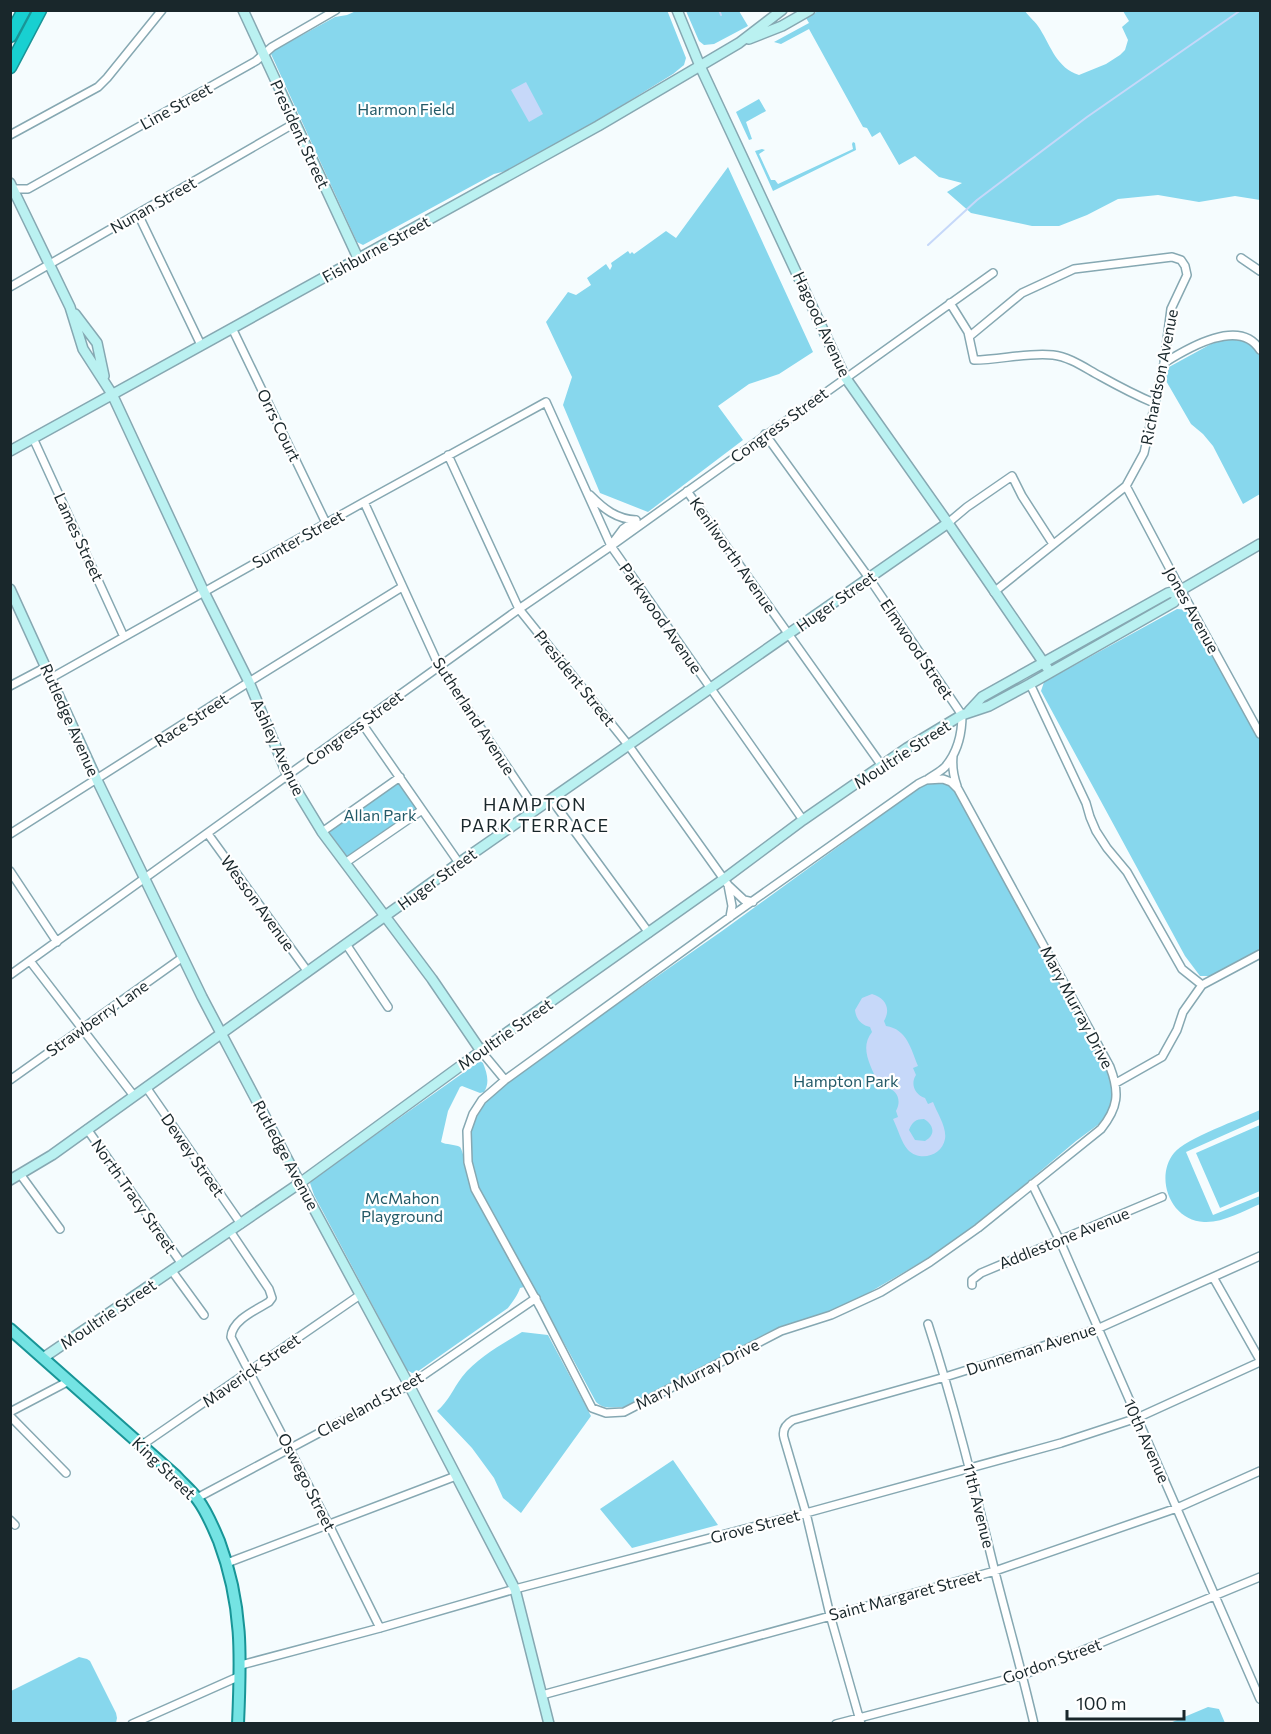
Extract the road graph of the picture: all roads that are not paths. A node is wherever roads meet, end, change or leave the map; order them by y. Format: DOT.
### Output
graph roads {
  1 [pos="24,10"];
  2 [pos="162,10"];
  3 [pos="243,10"];
  4 [pos="336,10"];
  5 [pos="677,10"];
  6 [pos="782,10"];
  7 [pos="810,10"];
  8 [pos="40,12"];
  9 [pos="12,28"];
  10 [pos="739,43"];
  11 [pos="263,54"];
  12 [pos="700,66"];
  13 [pos="10,67"];
  14 [pos="295,123"];
  15 [pos="10,135"];
  16 [pos="12,187"];
  17 [pos="138,214"];
  18 [pos="358,258"];
  19 [pos="1241,258"];
  20 [pos="50,264"];
  21 [pos="1260,271"];
  22 [pos="993,273"];
  23 [pos="10,287"];
  24 [pos="950,303"];
  25 [pos="70,307"];
  26 [pos="232,328"];
  27 [pos="970,336"];
  28 [pos="201,345"];
  29 [pos="1260,350"];
  30 [pos="1164,363"];
  31 [pos="845,377"];
  32 [pos="105,382"];
  33 [pos="112,394"];
  34 [pos="546,402"];
  35 [pos="1154,403"];
  36 [pos="765,434"];
  37 [pos="33,438"];
  38 [pos="10,451"];
  39 [pos="448,455"];
  40 [pos="1126,486"];
  41 [pos="586,491"];
  42 [pos="687,491"];
  43 [pos="364,502"];
  44 [pos="653,515"];
  45 [pos="636,520"];
  46 [pos="326,523"];
  47 [pos="948,523"];
  48 [pos="1053,544"];
  49 [pos="1260,544"];
  50 [pos="611,546"];
  51 [pos="869,578"];
  52 [pos="402,587"];
  53 [pos="10,589"];
  54 [pos="1180,590"];
  55 [pos="204,592"];
  56 [pos="994,592"];
  57 [pos="519,609"];
  58 [pos="789,634"];
  59 [pos="124,637"];
  60 [pos="1044,663"];
  61 [pos="439,666"];
  62 [pos="45,667"];
  63 [pos="1050,672"];
  64 [pos="51,678"];
  65 [pos="249,682"];
  66 [pos="1030,684"];
  67 [pos="10,686"];
  68 [pos="710,689"];
  69 [pos="965,714"];
  70 [pos="361,722"];
  71 [pos="1260,734"];
  72 [pos="629,746"];
  73 [pos="954,753"];
  74 [pos="882,766"];
  75 [pos="288,776"];
  76 [pos="400,777"];
  77 [pos="97,780"];
  78 [pos="926,780"];
  79 [pos="958,789"];
  80 [pos="551,800"];
  81 [pos="422,810"];
  82 [pos="536,810"];
  83 [pos="803,820"];
  84 [pos="322,832"];
  85 [pos="10,834"];
  86 [pos="208,834"];
  87 [pos="345,863"];
  88 [pos="459,863"];
  89 [pos="10,871"];
  90 [pos="145,879"];
  91 [pos="726,882"];
  92 [pos="753,902"];
  93 [pos="386,917"];
  94 [pos="730,917"];
  95 [pos="649,933"];
  96 [pos="57,942"];
  97 [pos="345,944"];
  98 [pos="1260,954"];
  99 [pos="183,957"];
  100 [pos="30,961"];
  101 [pos="308,972"];
  102 [pos="10,975"];
  103 [pos="1202,985"];
  104 [pos="388,1007"];
  105 [pos="83,1029"];
  106 [pos="221,1033"];
  107 [pos="481,1051"];
  108 [pos="10,1080"];
  109 [pos="505,1080"];
  110 [pos="1116,1083"];
  111 [pos="146,1087"];
  112 [pos="134,1096"];
  113 [pos="87,1129"];
  114 [pos="20,1174"];
  115 [pos="10,1180"];
  116 [pos="300,1183"];
  117 [pos="1032,1184"];
  118 [pos="1162,1197"];
  119 [pos="241,1224"];
  120 [pos="60,1229"];
  121 [pos="230,1231"];
  122 [pos="1060,1241"];
  123 [pos="1260,1256"];
  124 [pos="182,1264"];
  125 [pos="172,1271"];
  126 [pos="1213,1277"];
  127 [pos="972,1285"];
  128 [pos="360,1295"];
  129 [pos="536,1298"];
  130 [pos="204,1315"];
  131 [pos="928,1324"];
  132 [pos="10,1329"];
  133 [pos="1097,1329"];
  134 [pos="43,1358"];
  135 [pos="1260,1361"];
  136 [pos="249,1371"];
  137 [pos="945,1377"];
  138 [pos="69,1381"];
  139 [pos="409,1385"];
  140 [pos="10,1414"];
  141 [pos="1137,1418"];
  142 [pos="141,1445"];
  143 [pos="289,1449"];
  144 [pos="970,1468"];
  145 [pos="1260,1471"];
  146 [pos="66,1473"];
  147 [pos="456,1476"];
  148 [pos="197,1498"];
  149 [pos="1177,1508"];
  150 [pos="806,1513"];
  151 [pos="329,1525"];
  152 [pos="227,1563"];
  153 [pos="995,1571"];
  154 [pos="1260,1577"];
  155 [pos="515,1589"];
  156 [pos="1216,1596"];
  157 [pos="830,1615"];
  158 [pos="380,1628"];
  159 [pos="240,1671"];
  160 [pos="1023,1675"];
  161 [pos="542,1695"];
  162 [pos="1260,1699"];
  163 [pos="860,1720"];
  164 [pos="132,1724"];
  165 [pos="238,1724"];
  166 [pos="549,1724"];
  167 [pos="836,1724"];
  168 [pos="1034,1724"];
  1 -- 9 [label="highway"];
  2 -- 15 [label="street"];
  3 -- 11 [label="street, President Street"];
  4 -- 11 [label="street, Line Street"];
  5 -- 12 [label="street, Hagood Avenue"];
  6 -- 10 [label="street, Fishburne Street"];
  7 -- 10 [label="street, Fishburne Street"];
  8 -- 13 [label="highway"];
  10 -- 12 [label="street, Fishburne Street"];
  11 -- 14 [label="street, President Street"];
  11 -- 16 [label="street, Line Street"];
  12 -- 18 [label="street, Fishburne Street"];
  12 -- 31 [label="street, Hagood Avenue"];
  14 -- 17 [label="street, Nunan Street"];
  14 -- 18 [label="street, President Street"];
  16 -- 20 [label="street, Ashley Avenue"];
  17 -- 20 [label="street, Nunan Street"];
  17 -- 28 [label="street"];
  18 -- 26 [label="street, Fishburne Street"];
  19 -- 21 [label="street"];
  20 -- 23 [label="street, Nunan Street"];
  20 -- 25 [label="street, Ashley Avenue"];
  22 -- 24 [label="street, Congress Street"];
  24 -- 27 [label="street"];
  24 -- 31 [label="street, Congress Street"];
  25 -- 32 [label="street, Ashley Avenue"];
  25 -- 32 [label="street, Ashley Avenue"];
  26 -- 28 [label="street, Fishburne Street"];
  26 -- 46 [label="street, Orrs Court"];
  27 -- 30 [label="street, Richardson Avenue"];
  27 -- 35 [label="street"];
  28 -- 33 [label="street, Fishburne Street"];
  29 -- 30 [label="street"];
  30 -- 35 [label="street, Richardson Avenue"];
  31 -- 36 [label="street, Congress Street"];
  31 -- 47 [label="street, Hagood Avenue"];
  32 -- 33 [label="street, Ashley Avenue"];
  33 -- 37 [label="street, Fishburne Street"];
  33 -- 55 [label="street, Ashley Avenue"];
  34 -- 39 [label="street, Sumter Street"];
  34 -- 41 [label="street, Parkwood Avenue"];
  35 -- 40 [label="street, Richardson Avenue"];
  36 -- 42 [label="street, Congress Street"];
  36 -- 51 [label="street, Elmwood Street"];
  37 -- 38 [label="street, Fishburne Street"];
  37 -- 59 [label="street, Lames Street"];
  39 -- 43 [label="street, Sumter Street"];
  39 -- 57 [label="street, President Street"];
  40 -- 48 [label="street, Richardson Avenue"];
  40 -- 54 [label="street, Jones Avenue"];
  41 -- 45 [label="street"];
  41 -- 50 [label="street, Parkwood Avenue"];
  42 -- 44 [label="street, Congress Street"];
  42 -- 58 [label="street, Kenilworth Avenue"];
  43 -- 46 [label="street, Sumter Street"];
  43 -- 52 [label="street, Sutherland Avenue"];
  44 -- 45 [label="street, Congress Street"];
  44 -- 50 [label="street, Congress Street"];
  45 -- 50 [label="street, Congress Street"];
  46 -- 55 [label="street, Sumter Street"];
  47 -- 48 [label="street, Huger Street"];
  47 -- 51 [label="street, Huger Street"];
  47 -- 56 [label="street, Hagood Avenue"];
  48 -- 56 [label="street, Richardson Avenue"];
  49 -- 54 [label="street"];
  50 -- 57 [label="street, Congress Street"];
  50 -- 68 [label="street, Parkwood Avenue"];
  51 -- 58 [label="street, Huger Street"];
  51 -- 69 [label="street, Elmwood Street"];
  52 -- 61 [label="street, Sutherland Avenue"];
  52 -- 65 [label="street, Race Street"];
  53 -- 62 [label="street, Rutledge Avenue"];
  54 -- 60 [label="street, Moultrie Street"];
  54 -- 63 [label="street, Moultrie Street"];
  54 -- 71 [label="street, Jones Avenue"];
  55 -- 59 [label="street, Sumter Street"];
  55 -- 65 [label="street, Ashley Avenue"];
  56 -- 60 [label="street, Hagood Avenue"];
  57 -- 61 [label="street, Congress Street"];
  57 -- 72 [label="street, President Street"];
  58 -- 68 [label="street, Huger Street"];
  58 -- 74 [label="street, Kenilworth Avenue"];
  59 -- 64 [label="street, Sumter Street"];
  60 -- 63 [label="street, Hagood Avenue"];
  60 -- 69 [label="street, Moultrie Street"];
  61 -- 70 [label="street, Congress Street"];
  61 -- 82 [label="street, Sutherland Avenue"];
  62 -- 64 [label="street, Rutledge Avenue"];
  62 -- 67 [label="street"];
  63 -- 66 [label="street, Moultrie Street"];
  64 -- 77 [label="street, Rutledge Avenue"];
  65 -- 75 [label="street, Ashley Avenue"];
  65 -- 77 [label="street, Race Street"];
  66 -- 69 [label="street, Moultrie Street"];
  66 -- 103 [label="street"];
  68 -- 72 [label="street, Huger Street"];
  68 -- 83 [label="street, Parkwood Avenue"];
  69 -- 73 [label="street, Elmwood Street"];
  69 -- 74 [label="street, Moultrie Street"];
  70 -- 75 [label="street, Congress Street"];
  70 -- 76 [label="street"];
  72 -- 80 [label="street, Huger Street"];
  72 -- 91 [label="street, President Street"];
  73 -- 78 [label="street, Mary Murray Drive"];
  73 -- 79 [label="street, Mary Murray Drive"];
  74 -- 83 [label="street, Moultrie Street"];
  75 -- 84 [label="street, Ashley Avenue"];
  75 -- 86 [label="street, Congress Street"];
  76 -- 81 [label="street"];
  76 -- 84 [label="street"];
  77 -- 85 [label="street, Race Street"];
  77 -- 90 [label="street, Rutledge Avenue"];
  78 -- 79 [label="street"];
  78 -- 92 [label="street, Mary Murray Drive"];
  79 -- 110 [label="street, Mary Murray Drive"];
  80 -- 82 [label="street, Huger Street"];
  80 -- 95 [label="street"];
  81 -- 87 [label="street"];
  81 -- 88 [label="street"];
  82 -- 88 [label="street, Huger Street"];
  83 -- 91 [label="street, Moultrie Street"];
  84 -- 87 [label="street, Ashley Avenue"];
  86 -- 90 [label="street, Congress Street"];
  86 -- 101 [label="street, Wesson Avenue"];
  87 -- 93 [label="street, Ashley Avenue"];
  88 -- 93 [label="street, Huger Street"];
  89 -- 96 [label="street"];
  90 -- 96 [label="street, Congress Street"];
  90 -- 99 [label="street, Rutledge Avenue"];
  91 -- 92 [label="street, President Street"];
  91 -- 94 [label="street"];
  91 -- 95 [label="street, Moultrie Street"];
  92 -- 94 [label="street, Mary Murray Drive"];
  93 -- 97 [label="street, Huger Street"];
  93 -- 107 [label="street, Ashley Avenue"];
  94 -- 109 [label="street, Mary Murray Drive"];
  95 -- 107 [label="street, Moultrie Street"];
  96 -- 100 [label="street, Congress Street"];
  97 -- 101 [label="street, Huger Street"];
  97 -- 104 [label="street"];
  98 -- 103 [label="street"];
  99 -- 105 [label="street, Strawberry Lane"];
  99 -- 106 [label="street, Rutledge Avenue"];
  100 -- 102 [label="street, Congress Street"];
  100 -- 105 [label="street"];
  101 -- 106 [label="street, Huger Street"];
  103 -- 110 [label="street"];
  105 -- 108 [label="street, Strawberry Lane"];
  105 -- 112 [label="street"];
  106 -- 111 [label="street, Huger Street"];
  106 -- 116 [label="street, Rutledge Avenue"];
  107 -- 109 [label="street, Ashley Avenue"];
  107 -- 116 [label="street, Moultrie Street"];
  109 -- 129 [label="street, Mary Murray Drive"];
  110 -- 117 [label="street, Mary Murray Drive"];
  111 -- 112 [label="street, Huger Street"];
  111 -- 119 [label="street, Dewey Street"];
  112 -- 113 [label="street, Huger Street"];
  113 -- 114 [label="street, Huger Street"];
  113 -- 124 [label="street, North Tracy Street"];
  114 -- 115 [label="street, Huger Street"];
  114 -- 120 [label="street"];
  116 -- 119 [label="street, Moultrie Street"];
  116 -- 128 [label="street, Rutledge Avenue"];
  117 -- 122 [label="street, 10th Avenue"];
  117 -- 129 [label="street, Mary Murray Drive"];
  118 -- 122 [label="street, Addlestone Avenue"];
  119 -- 121 [label="street, Moultrie Street"];
  121 -- 124 [label="street, Moultrie Street"];
  121 -- 136 [label="street, Oswego Street"];
  122 -- 127 [label="street, Addlestone Avenue"];
  122 -- 133 [label="street, 10th Avenue"];
  123 -- 126 [label="street, Dunneman Avenue"];
  124 -- 125 [label="street, Moultrie Street"];
  125 -- 130 [label="street"];
  125 -- 134 [label="street, Moultrie Street"];
  126 -- 133 [label="street, Dunneman Avenue"];
  126 -- 135 [label="street"];
  128 -- 136 [label="street, Maverick Street"];
  128 -- 139 [label="street, Rutledge Avenue"];
  129 -- 139 [label="street, Cleveland Street"];
  131 -- 137 [label="street, 11th Avenue"];
  132 -- 134 [label="main road, King Street"];
  133 -- 137 [label="street, Dunneman Avenue"];
  133 -- 141 [label="street, 10th Avenue"];
  134 -- 138 [label="main road, King Street"];
  135 -- 141 [label="street, Grove Street"];
  136 -- 142 [label="street, Maverick Street"];
  136 -- 143 [label="street, Oswego Street"];
  137 -- 144 [label="street, 11th Avenue"];
  137 -- 150 [label="street, Dunneman Avenue"];
  138 -- 140 [label="street"];
  138 -- 142 [label="main road, King Street"];
  139 -- 143 [label="street, Cleveland Street"];
  139 -- 147 [label="street, Rutledge Avenue"];
  140 -- 146 [label="street"];
  141 -- 144 [label="street, Grove Street"];
  141 -- 149 [label="street, 10th Avenue"];
  142 -- 148 [label="main road, King Street"];
  143 -- 148 [label="street, Cleveland Street"];
  143 -- 151 [label="street, Oswego Street"];
  144 -- 150 [label="street, Grove Street"];
  144 -- 153 [label="street, 11th Avenue"];
  145 -- 149 [label="street, Saint Margaret Street"];
  147 -- 151 [label="street"];
  147 -- 155 [label="street, Rutledge Avenue"];
  148 -- 152 [label="main road, King Street"];
  149 -- 153 [label="street, Saint Margaret Street"];
  149 -- 156 [label="street, 10th Avenue"];
  150 -- 155 [label="street, Grove Street"];
  150 -- 157 [label="street"];
  151 -- 152 [label="street"];
  151 -- 158 [label="street, Oswego Street"];
  152 -- 159 [label="main road, King Street"];
  153 -- 157 [label="street, Saint Margaret Street"];
  153 -- 160 [label="street, 11th Avenue"];
  154 -- 156 [label="street, Gordon Street"];
  155 -- 158 [label="street, Grove Street"];
  155 -- 161 [label="street, Rutledge Avenue"];
  156 -- 160 [label="street, Gordon Street"];
  156 -- 162 [label="street, 10th Avenue"];
  157 -- 161 [label="street, Saint Margaret Street"];
  157 -- 163 [label="street"];
  158 -- 159 [label="street, Grove Street"];
  159 -- 164 [label="street, Grove Street"];
  159 -- 165 [label="main road, King Street"];
  160 -- 163 [label="street, Gordon Street"];
  160 -- 168 [label="street, 11th Avenue"];
  161 -- 166 [label="street, Rutledge Avenue"];
  163 -- 167 [label="street, Gordon Street"];
}
